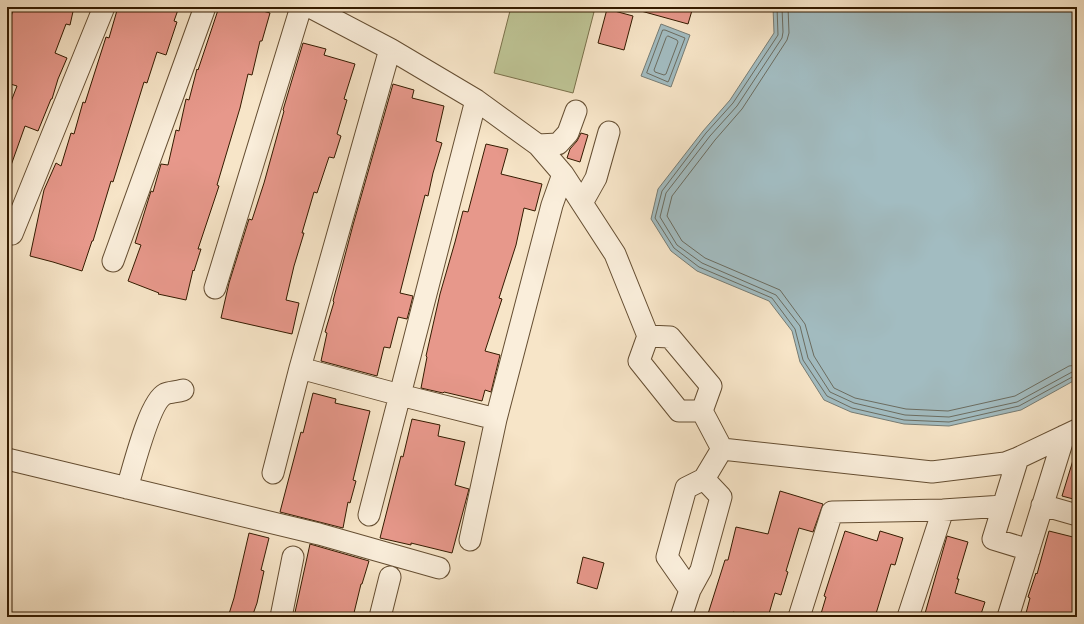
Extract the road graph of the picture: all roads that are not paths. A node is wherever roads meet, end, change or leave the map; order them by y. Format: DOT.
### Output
graph roads {
  1 [pos="104,7"];
  2 [pos="205,7"];
  3 [pos="301,7"];
  4 [pos="310,7"];
  5 [pos="390,49"];
  6 [pos="476,100"];
  7 [pos="576,111"];
  8 [pos="609,132"];
  9 [pos="538,145"];
  10 [pos="563,174"];
  11 [pos="582,203"];
  12 [pos="12,234"];
  13 [pos="113,261"];
  14 [pos="215,288"];
  15 [pos="648,336"];
  16 [pos="300,368"];
  17 [pos="183,390"];
  18 [pos="400,395"];
  19 [pos="702,411"];
  20 [pos="496,419"];
  21 [pos="1070,433"];
  22 [pos="722,449"];
  23 [pos="1018,458"];
  24 [pos="7,459"];
  25 [pos="273,473"];
  26 [pos="704,479"];
  27 [pos="127,488"];
  28 [pos="1042,505"];
  29 [pos="1003,506"];
  30 [pos="943,510"];
  31 [pos="369,515"];
  32 [pos="1077,515"];
  33 [pos="470,540"];
  34 [pos="1028,550"];
  35 [pos="293,557"];
  36 [pos="439,568"];
  37 [pos="390,577"];
  38 [pos="690,590"];
  39 [pos="281,617"];
  40 [pos="380,617"];
  41 [pos="681,617"];
  42 [pos="799,617"];
  43 [pos="908,617"];
  44 [pos="1008,617"];
  1 -- 12 [label="street"];
  2 -- 13 [label="street"];
  3 -- 14 [label="street"];
  4 -- 5 [label="street"];
  5 -- 6 [label="street"];
  5 -- 16 [label="street"];
  6 -- 9 [label="street"];
  6 -- 18 [label="street"];
  7 -- 9 [label="street"];
  8 -- 11 [label="street"];
  9 -- 10 [label="street"];
  10 -- 11 [label="street"];
  10 -- 20 [label="street"];
  11 -- 15 [label="street"];
  15 -- 19 [label="street"];
  15 -- 19 [label="street"];
  16 -- 18 [label="street"];
  16 -- 25 [label="street"];
  17 -- 27 [label="street"];
  18 -- 20 [label="street"];
  18 -- 31 [label="street"];
  19 -- 22 [label="street"];
  20 -- 33 [label="street"];
  21 -- 23 [label="street"];
  21 -- 28 [label="street"];
  22 -- 23 [label="street"];
  22 -- 26 [label="street"];
  23 -- 29 [label="street"];
  24 -- 27 [label="street"];
  26 -- 38 [label="street"];
  26 -- 38 [label="street"];
  27 -- 36 [label="street"];
  28 -- 32 [label="street"];
  28 -- 34 [label="street"];
  29 -- 30 [label="street"];
  29 -- 34 [label="street"];
  30 -- 42 [label="street"];
  30 -- 43 [label="street"];
  34 -- 44 [label="street"];
  35 -- 39 [label="street"];
  37 -- 40 [label="street"];
  38 -- 41 [label="street"];
}
